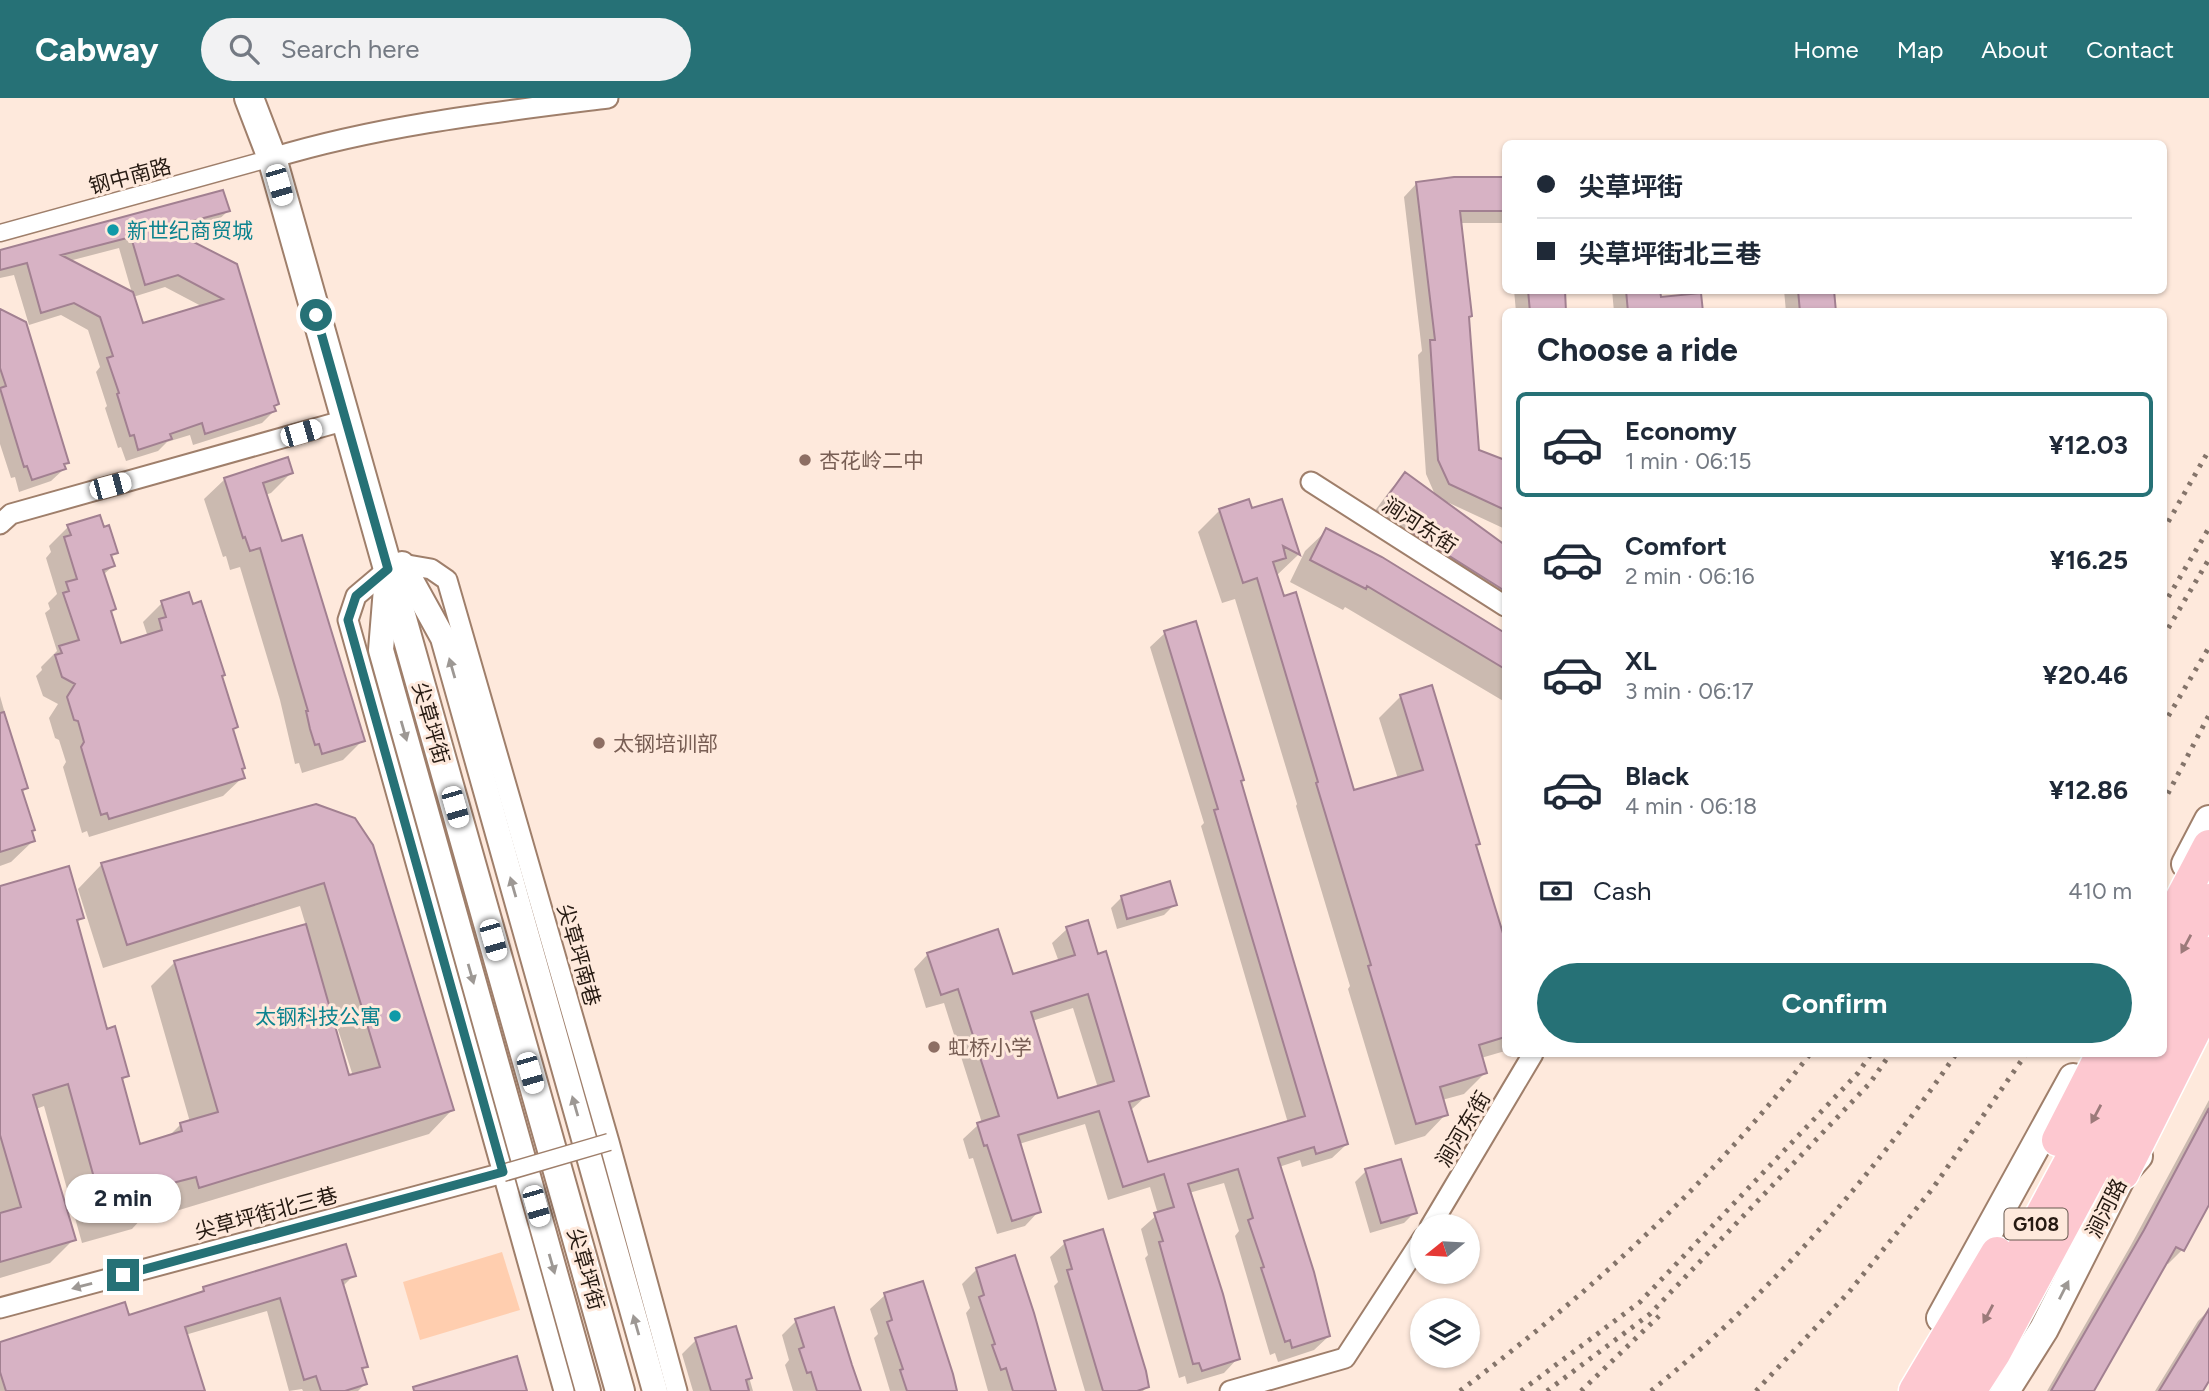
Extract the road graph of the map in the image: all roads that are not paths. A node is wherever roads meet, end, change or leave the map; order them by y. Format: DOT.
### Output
graph roads {
  1 [pos="249,98"];
  2 [pos="265,98"];
  3 [pos="608,98"];
  4 [pos="278,156"];
  5 [pos="0,233"];
  6 [pos="346,420"];
  7 [pos="1311,482"];
  8 [pos="0,524"];
  9 [pos="395,566"];
  10 [pos="1502,604"];
  11 [pos="2209,820"];
  12 [pos="2209,846"];
  13 [pos="2167,900"];
  14 [pos="2209,901"];
  15 [pos="2167,926"];
  16 [pos="2209,953"];
  17 [pos="2167,980"];
  18 [pos="2209,1002"];
  19 [pos="2209,1028"];
  20 [pos="2167,1031"];
  21 [pos="1531,1057"];
  22 [pos="2084,1057"];
  23 [pos="2100,1057"];
  24 [pos="2126,1057"];
  25 [pos="2161,1067"];
  26 [pos="609,1142"];
  27 [pos="503,1172"];
  28 [pos="2123,1174"];
  29 [pos="1438,1214"];
  30 [pos="1410,1258"];
  31 [pos="0,1308"];
  32 [pos="564,1391"];
  33 [pos="588,1391"];
  34 [pos="620,1391"];
  35 [pos="636,1391"];
  36 [pos="655,1391"];
  37 [pos="677,1391"];
  38 [pos="1230,1391"];
  39 [pos="1899,1391"];
  40 [pos="1915,1391"];
  41 [pos="1938,1391"];
  42 [pos="1970,1391"];
  43 [pos="2005,1391"];
  1 -- 4 [label="main road, 尖草坪街"];
  2 -- 4 [label="main road, 尖草坪街"];
  3 -- 4 [label="street"];
  4 -- 5 [label="street, 钢中南路"];
  4 -- 6 [label="main road, 尖草坪街"];
  4 -- 9 [label="main road, 尖草坪街"];
  6 -- 8 [label="street"];
  6 -- 9 [label="main road, 尖草坪街"];
  7 -- 10 [label="street, 涧河东街"];
  9 -- 26 [label="street, 尖草坪南巷"];
  9 -- 27 [label="street"];
  9 -- 33 [label="street, one-way"];
  9 -- 34 [label="main road, 尖草坪街"];
  9 -- 35 [label="main road, 尖草坪街"];
  36 -- 9 [label="street, one-way"];
  11 -- 13 [label="main road"];
  12 -- 15 [label="main road"];
  14 -- 17 [label="main road, one-way"];
  16 -- 20 [label="main road"];
  18 -- 25 [label="main road"];
  19 -- 28 [label="main road, 涧河路"];
  21 -- 29 [label="street, 涧河东街"];
  22 -- 39 [label="main road"];
  23 -- 40 [label="main road"];
  24 -- 41 [label="main road, G108, one-way"];
  25 -- 28 [label="main road"];
  25 -- 42 [label="main road, 涧河路 / G108"];
  26 -- 27 [label="street, bridge"];
  26 -- 37 [label="street, 尖草坪南巷"];
  27 -- 31 [label="street, 尖草坪街北三巷, one-way"];
  27 -- 32 [label="street"];
  43 -- 28 [label="main road, 涧河路, one-way"];
  30 -- 38 [label="street"];
}
